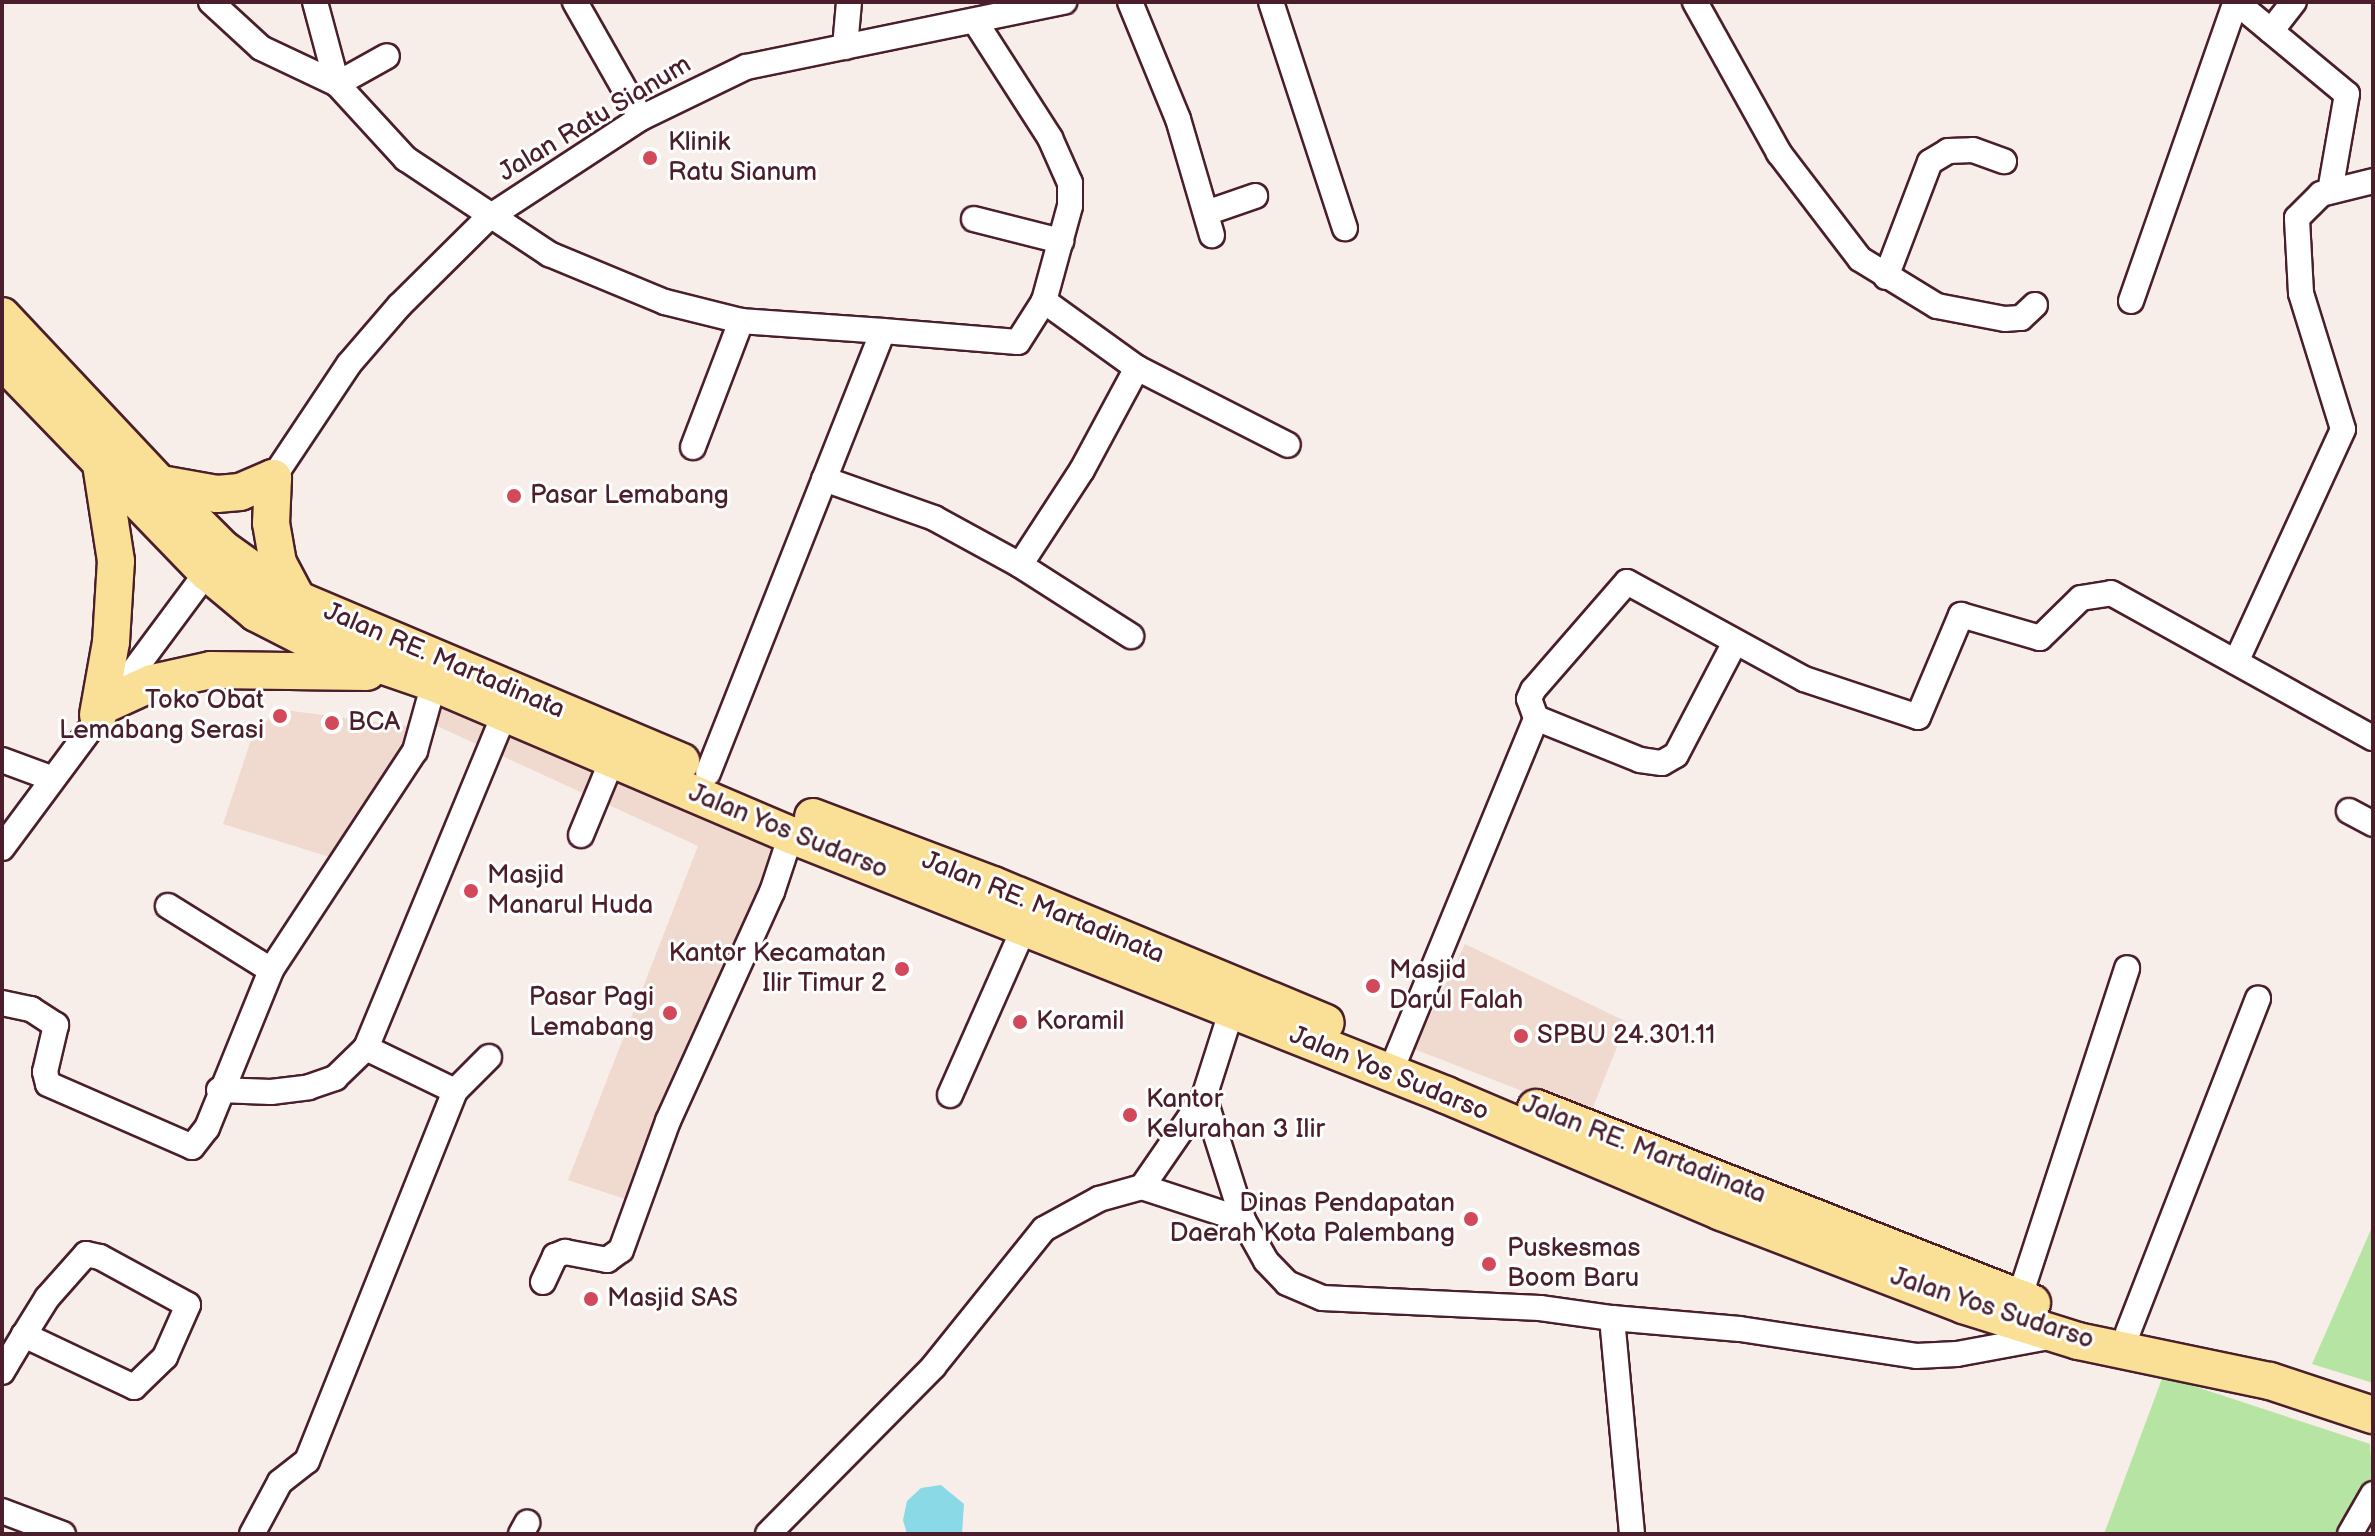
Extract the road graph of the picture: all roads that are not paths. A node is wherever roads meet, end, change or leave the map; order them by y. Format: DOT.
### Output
graph roads {
  1 [pos="211,2"];
  2 [pos="315,2"];
  3 [pos="575,2"];
  4 [pos="849,2"];
  5 [pos="1064,2"];
  6 [pos="1130,2"];
  7 [pos="1271,2"];
  8 [pos="1695,2"];
  9 [pos="2236,2"];
  10 [pos="2294,2"];
  11 [pos="1004,8"];
  12 [pos="975,21"];
  13 [pos="2271,31"];
  14 [pos="845,47"];
  15 [pos="387,56"];
  16 [pos="337,84"];
  17 [pos="641,118"];
  18 [pos="2004,161"];
  19 [pos="2373,181"];
  20 [pos="2330,191"];
  21 [pos="1255,196"];
  22 [pos="488,218"];
  23 [pos="974,219"];
  24 [pos="1345,228"];
  25 [pos="1061,241"];
  26 [pos="1886,277"];
  27 [pos="1044,301"];
  28 [pos="2131,301"];
  29 [pos="2035,305"];
  30 [pos="2,316"];
  31 [pos="741,321"];
  32 [pos="883,331"];
  33 [pos="2,360"];
  34 [pos="1137,368"];
  35 [pos="1288,445"];
  36 [pos="693,447"];
  37 [pos="101,464"];
  38 [pos="273,478"];
  39 [pos="824,479"];
  40 [pos="161,484"];
  41 [pos="215,560"];
  42 [pos="1020,565"];
  43 [pos="299,600"];
  44 [pos="1131,636"];
  45 [pos="1735,642"];
  46 [pos="2236,662"];
  47 [pos="419,678"];
  48 [pos="103,709"];
  49 [pos="504,715"];
  50 [pos="1536,718"];
  51 [pos="2373,738"];
  52 [pos="2,760"];
  53 [pos="612,760"];
  54 [pos="708,773"];
  55 [pos="51,778"];
  56 [pos="2349,811"];
  57 [pos="2373,824"];
  58 [pos="581,835"];
  59 [pos="791,835"];
  60 [pos="2,848"];
  61 [pos="168,906"];
  62 [pos="1024,928"];
  63 [pos="2127,968"];
  64 [pos="271,970"];
  65 [pos="2258,998"];
  66 [pos="1236,1000"];
  67 [pos="2,1003"];
  68 [pos="366,1048"];
  69 [pos="489,1057"];
  70 [pos="1394,1063"];
  71 [pos="458,1077"];
  72 [pos="219,1090"];
  73 [pos="950,1095"];
  74 [pos="1204,1097"];
  75 [pos="1142,1187"];
  76 [pos="1243,1220"];
  77 [pos="543,1282"];
  78 [pos="2019,1299"];
  79 [pos="1612,1318"];
  80 [pos="2128,1332"];
  81 [pos="24,1335"];
  82 [pos="2057,1336"];
  83 [pos="2173,1360"];
  84 [pos="2,1372"];
  85 [pos="2373,1415"];
  86 [pos="2373,1494"];
  87 [pos="2,1511"];
  88 [pos="63,1534"];
  89 [pos="252,1534"];
  90 [pos="768,1534"];
  91 [pos="1632,1534"];
  92 [pos="2350,1534"];
  1 -- 16 [label="street"];
  2 -- 16 [label="street"];
  3 -- 17 [label="street"];
  4 -- 14 [label="street"];
  5 -- 11 [label="street, Jalan Ratu Sianum"];
  6 -- 21 [label="street"];
  7 -- 24 [label="street"];
  8 -- 26 [label="street"];
  9 -- 13 [label="street"];
  9 -- 28 [label="street"];
  10 -- 13 [label="street"];
  11 -- 12 [label="street, Jalan Ratu Sianum"];
  12 -- 14 [label="street, Jalan Ratu Sianum"];
  12 -- 25 [label="street"];
  13 -- 20 [label="street"];
  14 -- 17 [label="street, Jalan Ratu Sianum"];
  15 -- 16 [label="street"];
  16 -- 22 [label="street"];
  17 -- 22 [label="street, Jalan Ratu Sianum"];
  18 -- 26 [label="street"];
  19 -- 20 [label="street"];
  20 -- 46 [label="street"];
  22 -- 31 [label="street"];
  22 -- 38 [label="street, Jalan Ratu Sianum"];
  23 -- 25 [label="street"];
  25 -- 27 [label="street"];
  26 -- 29 [label="street"];
  27 -- 32 [label="street"];
  27 -- 34 [label="street"];
  30 -- 40 [label="highway, Jalan RE. Martadinata"];
  31 -- 32 [label="street"];
  31 -- 36 [label="street"];
  32 -- 39 [label="street"];
  33 -- 37 [label="highway"];
  34 -- 35 [label="street"];
  34 -- 42 [label="street"];
  37 -- 41 [label="highway"];
  37 -- 48 [label="highway"];
  38 -- 40 [label="highway"];
  38 -- 43 [label="highway"];
  39 -- 42 [label="street"];
  39 -- 54 [label="street"];
  40 -- 41 [label="highway, Jalan RE. Martadinata"];
  41 -- 43 [label="highway, Jalan RE. Martadinata"];
  41 -- 47 [label="highway, Jalan Yos Sudarso"];
  41 -- 48 [label="street"];
  42 -- 44 [label="street"];
  43 -- 54 [label="highway, Jalan RE. Martadinata"];
  45 -- 46 [label="street"];
  45 -- 50 [label="street"];
  45 -- 50 [label="street"];
  46 -- 51 [label="street"];
  47 -- 48 [label="highway"];
  47 -- 49 [label="highway, Jalan Yos Sudarso"];
  47 -- 64 [label="street"];
  48 -- 55 [label="street"];
  49 -- 53 [label="highway, Jalan Yos Sudarso"];
  49 -- 68 [label="street"];
  50 -- 70 [label="street"];
  52 -- 55 [label="street"];
  53 -- 58 [label="street"];
  53 -- 59 [label="highway, Jalan Yos Sudarso"];
  54 -- 66 [label="highway, Jalan RE. Martadinata"];
  55 -- 60 [label="street"];
  56 -- 57 [label="street"];
  59 -- 62 [label="highway, Jalan Yos Sudarso"];
  59 -- 77 [label="street"];
  61 -- 64 [label="street"];
  62 -- 66 [label="highway, Jalan Yos Sudarso"];
  62 -- 73 [label="street"];
  63 -- 78 [label="street"];
  64 -- 72 [label="street"];
  65 -- 80 [label="street"];
  66 -- 70 [label="highway, Jalan RE. Martadinata"];
  66 -- 74 [label="street"];
  67 -- 72 [label="street"];
  68 -- 71 [label="street"];
  68 -- 72 [label="street"];
  69 -- 71 [label="street"];
  70 -- 78 [label="highway, Jalan RE. Martadinata"];
  70 -- 82 [label="highway, Jalan Yos Sudarso"];
  71 -- 89 [label="street"];
  74 -- 75 [label="street"];
  74 -- 76 [label="street"];
  75 -- 76 [label="street"];
  75 -- 90 [label="street"];
  76 -- 79 [label="street"];
  78 -- 80 [label="highway, Jalan RE. Martadinata"];
  79 -- 82 [label="street"];
  79 -- 91 [label="street"];
  80 -- 83 [label="highway, Jalan RE. Martadinata"];
  81 -- 81 [label="street"];
  81 -- 84 [label="street"];
  82 -- 83 [label="highway, Jalan Yos Sudarso"];
  83 -- 85 [label="highway, Jalan Yos Sudarso"];
  86 -- 92 [label="street"];
  87 -- 88 [label="street"];
}
